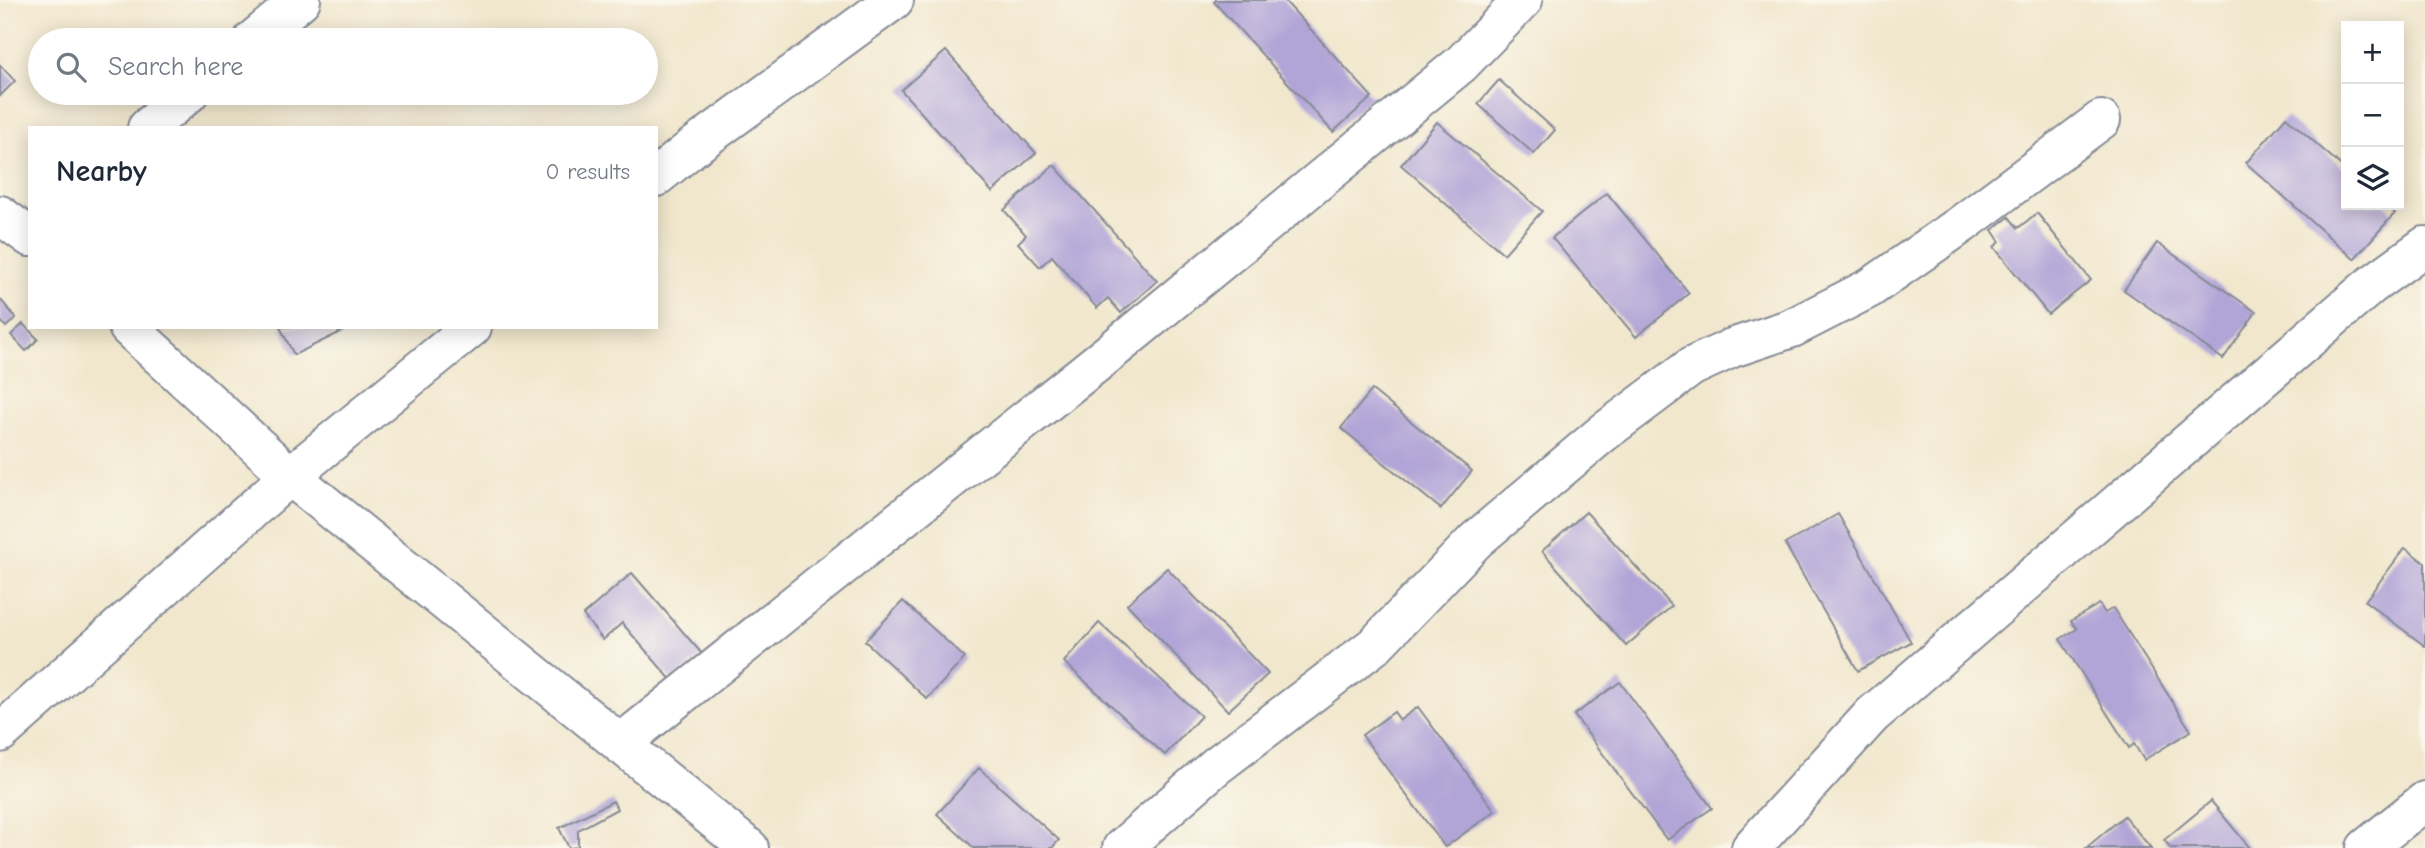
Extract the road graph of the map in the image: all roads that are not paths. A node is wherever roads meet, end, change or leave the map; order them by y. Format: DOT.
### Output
graph roads {
  1 [pos="301,0"];
  2 [pos="894,0"];
  3 [pos="1523,0"];
  4 [pos="267,28"];
  5 [pos="175,105"];
  6 [pos="2101,120"];
  7 [pos="149,126"];
  8 [pos="658,175"];
  9 [pos="2425,246"];
  10 [pos="130,329"];
  11 [pos="470,329"];
  12 [pos="290,476"];
  13 [pos="0,733"];
  14 [pos="620,744"];
  15 [pos="2425,801"];
  16 [pos="749,848"];
  17 [pos="1122,848"];
  18 [pos="1751,848"];
  19 [pos="2366,848"];
  1 -- 4 [label="street"];
  2 -- 8 [label="street"];
  3 -- 14 [label="street"];
  5 -- 7 [label="street"];
  6 -- 17 [label="street"];
  9 -- 18 [label="street"];
  10 -- 12 [label="street"];
  11 -- 12 [label="street"];
  12 -- 13 [label="street"];
  12 -- 14 [label="street"];
  14 -- 16 [label="street"];
  15 -- 19 [label="street"];
}
